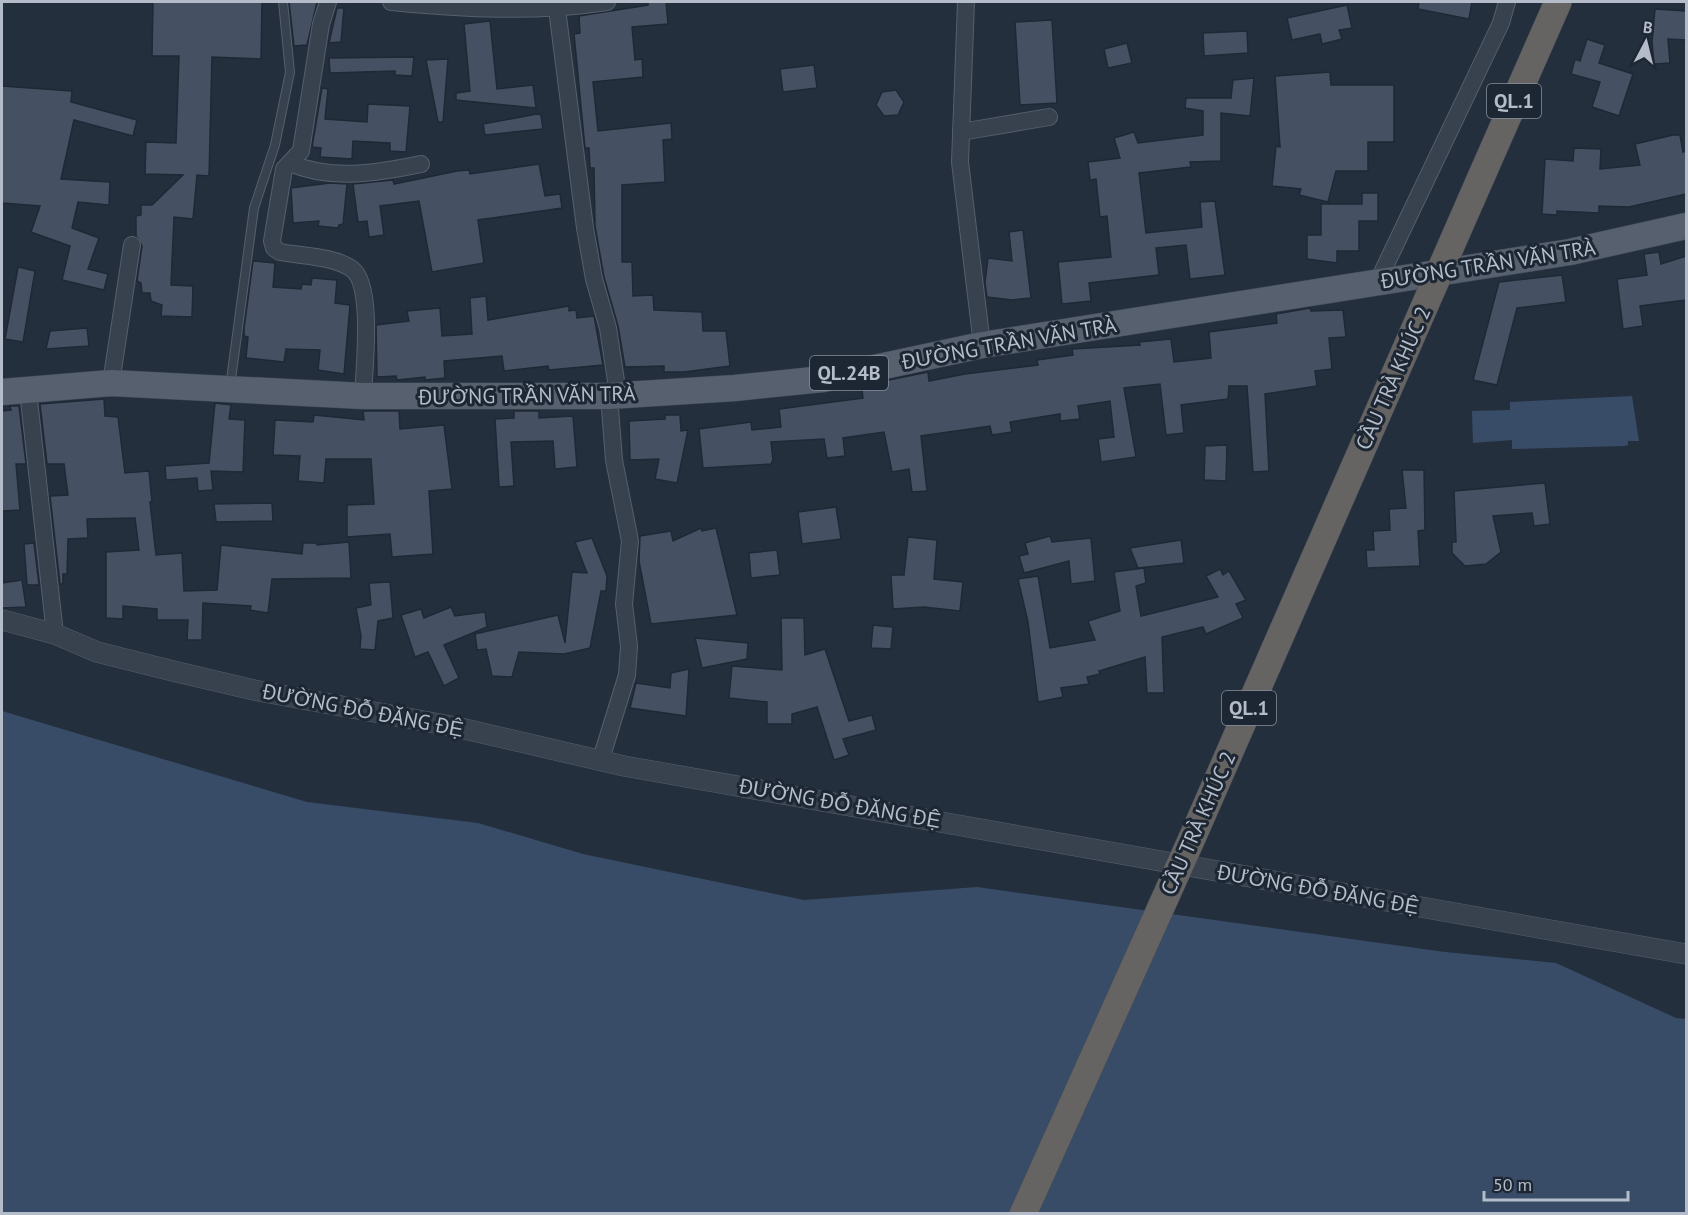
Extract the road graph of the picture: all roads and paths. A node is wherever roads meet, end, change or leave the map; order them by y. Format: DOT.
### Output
graph roads {
  1 [pos="284,2"];
  2 [pos="328,2"];
  3 [pos="391,2"];
  4 [pos="606,2"];
  5 [pos="966,2"];
  6 [pos="1507,2"];
  7 [pos="1558,2"];
  8 [pos="557,9"];
  9 [pos="1050,117"];
  10 [pos="961,132"];
  11 [pos="290,163"];
  12 [pos="420,164"];
  13 [pos="1686,226"];
  14 [pos="132,245"];
  15 [pos="1378,281"];
  16 [pos="982,345"];
  17 [pos="111,383"];
  18 [pos="28,391"];
  19 [pos="230,391"];
  20 [pos="2,392"];
  21 [pos="613,395"];
  22 [pos="363,396"];
  23 [pos="2,620"];
  24 [pos="55,634"];
  25 [pos="601,759"];
  26 [pos="1686,954"];
  27 [pos="1023,1214"];
  1 -- 19 [label="lane"];
  2 -- 11 [label="street"];
  3 -- 8 [label="street"];
  4 -- 8 [label="street"];
  5 -- 10 [label="street"];
  6 -- 15 [label="street"];
  7 -- 27 [label="highway, CẦU TRÀ KHÚC 2 / QL.1, bridge"];
  8 -- 21 [label="street"];
  9 -- 10 [label="street"];
  10 -- 16 [label="street"];
  11 -- 12 [label="street"];
  11 -- 22 [label="street"];
  13 -- 15 [label="main road, ĐƯỜNG TRẦN VĂN TRÀ / QL.24B"];
  14 -- 17 [label="street"];
  15 -- 16 [label="main road, ĐƯỜNG TRẦN VĂN TRÀ / QL.24B"];
  16 -- 21 [label="main road, ĐƯỜNG TRẦN VĂN TRÀ / QL.24B"];
  17 -- 18 [label="main road, ĐƯỜNG TRẦN VĂN TRÀ / QL.24B"];
  17 -- 19 [label="main road, ĐƯỜNG TRẦN VĂN TRÀ / QL.24B"];
  18 -- 20 [label="main road, ĐƯỜNG TRẦN VĂN TRÀ / QL.24B"];
  18 -- 24 [label="street"];
  19 -- 22 [label="main road, ĐƯỜNG TRẦN VĂN TRÀ / QL.24B"];
  21 -- 22 [label="main road, ĐƯỜNG TRẦN VĂN TRÀ / QL.24B"];
  21 -- 25 [label="street"];
  23 -- 24 [label="street, ĐƯỜNG ĐỖ ĐĂNG ĐỆ"];
  24 -- 25 [label="street, ĐƯỜNG ĐỖ ĐĂNG ĐỆ"];
  25 -- 26 [label="street, ĐƯỜNG ĐỖ ĐĂNG ĐỆ"];
}
